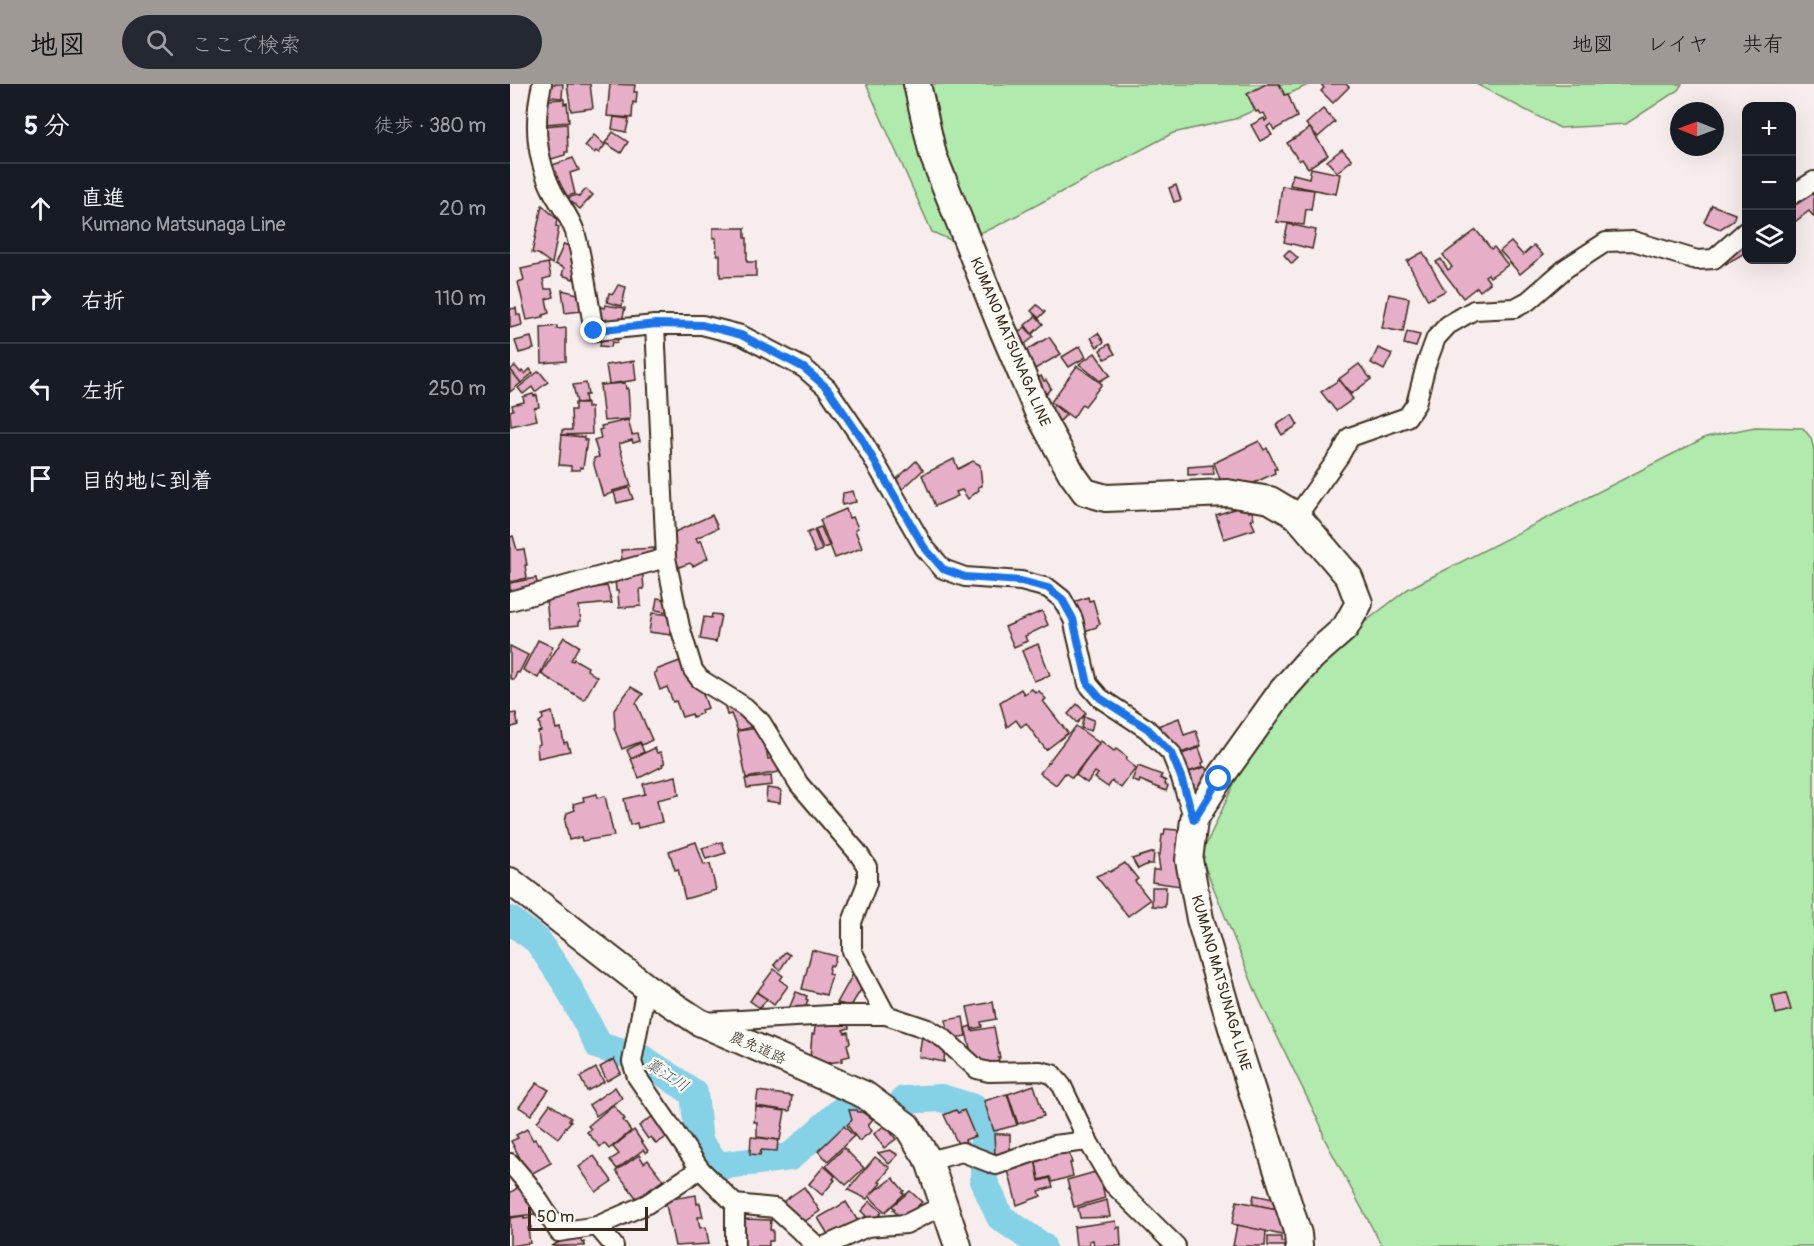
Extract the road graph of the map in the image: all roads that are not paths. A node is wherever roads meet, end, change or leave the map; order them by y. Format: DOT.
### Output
graph roads {
  1 [pos="542,84"];
  2 [pos="916,84"];
  3 [pos="1814,181"];
  4 [pos="1796,192"];
  5 [pos="1742,234"];
  6 [pos="656,324"];
  7 [pos="1297,516"];
  8 [pos="666,558"];
  9 [pos="510,601"];
  10 [pos="1194,820"];
  11 [pos="510,881"];
  12 [pos="646,987"];
  13 [pos="886,1015"];
  14 [pos="699,1022"];
  15 [pos="1088,1141"];
  16 [pos="929,1161"];
  17 [pos="510,1162"];
  18 [pos="700,1169"];
  19 [pos="735,1204"];
  20 [pos="944,1205"];
  21 [pos="597,1226"];
  22 [pos="614,1246"];
  23 [pos="735,1246"];
  24 [pos="817,1246"];
  25 [pos="825,1246"];
  26 [pos="958,1246"];
  27 [pos="1176,1246"];
  28 [pos="1299,1246"];
  1 -- 6 [label="street"];
  2 -- 7 [label="main road, KUMANO MATSUNAGA LINE"];
  3 -- 4 [label="street"];
  5 -- 7 [label="street"];
  6 -- 8 [label="street"];
  6 -- 10 [label="street"];
  7 -- 10 [label="main road, KUMANO MATSUNAGA LINE"];
  8 -- 9 [label="street"];
  8 -- 13 [label="street"];
  10 -- 28 [label="main road, KUMANO MATSUNAGA LINE"];
  11 -- 12 [label="main road, 農免道路"];
  12 -- 14 [label="main road, 農免道路"];
  12 -- 18 [label="street"];
  13 -- 14 [label="street"];
  13 -- 15 [label="street"];
  14 -- 16 [label="main road, 農免道路"];
  15 -- 16 [label="street"];
  15 -- 27 [label="street"];
  16 -- 20 [label="main road, 農免道路"];
  17 -- 21 [label="street"];
  18 -- 19 [label="street"];
  18 -- 21 [label="street"];
  19 -- 23 [label="street"];
  19 -- 24 [label="street"];
  20 -- 25 [label="street"];
  20 -- 26 [label="main road, 農免道路"];
  21 -- 22 [label="street"];
}
